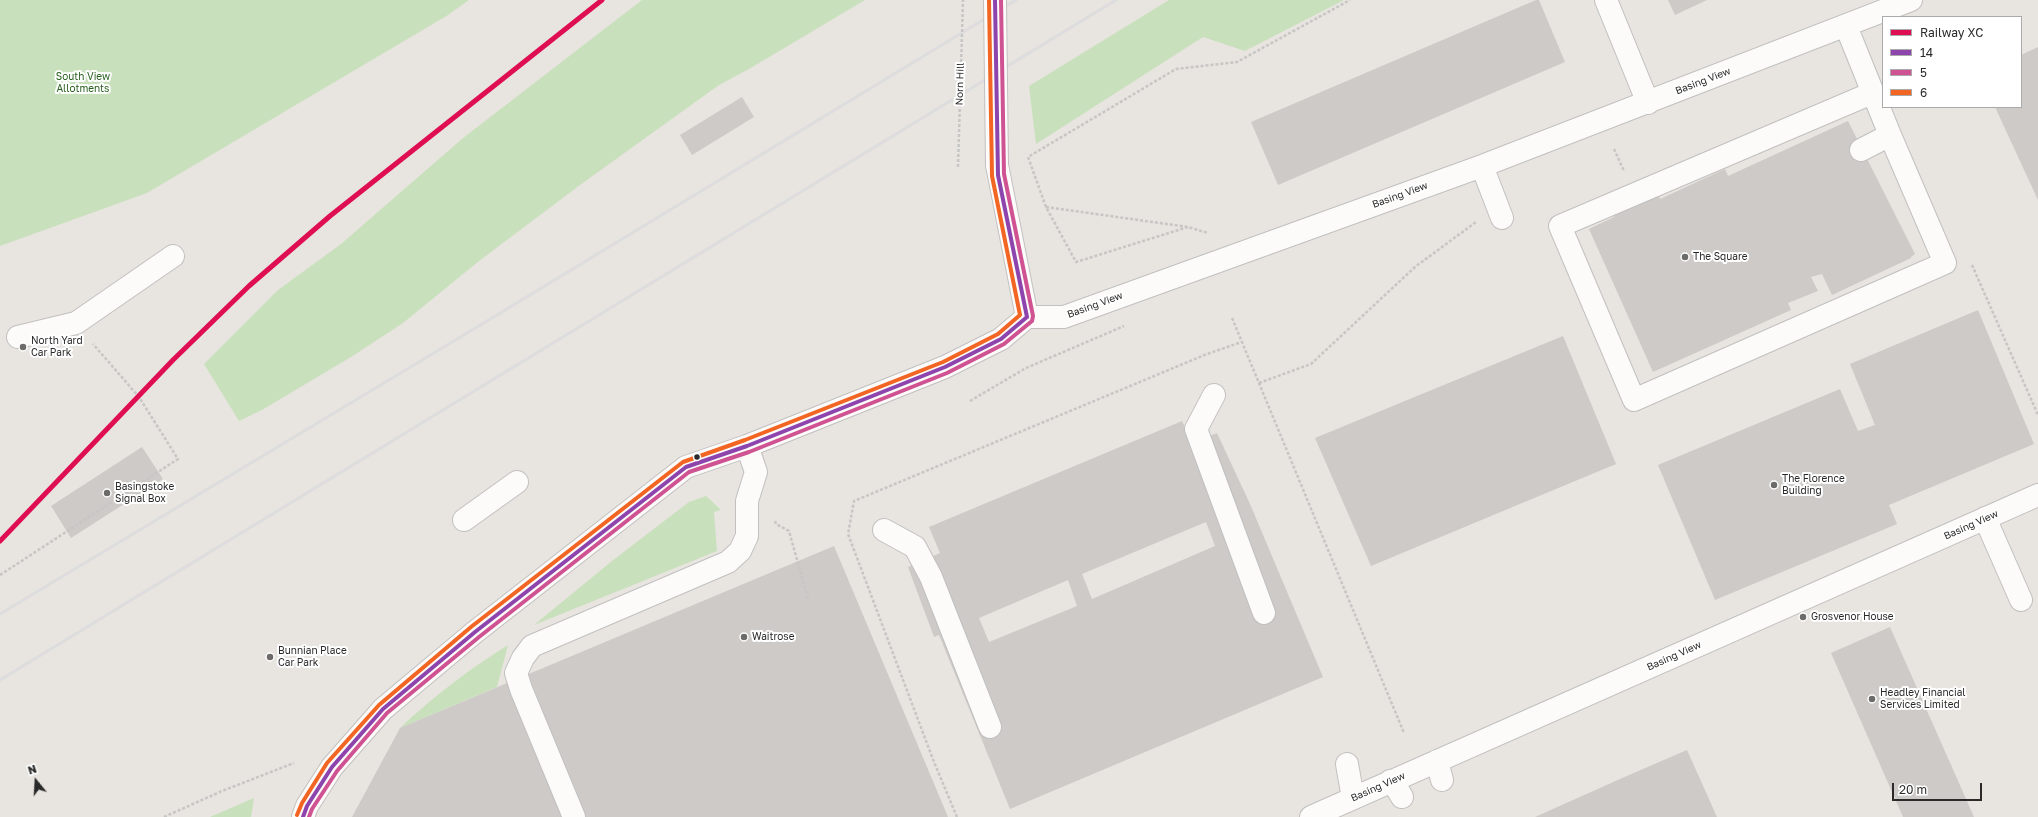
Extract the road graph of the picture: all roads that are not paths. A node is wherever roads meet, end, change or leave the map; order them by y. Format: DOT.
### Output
graph roads {
  1 [pos="994,0"];
  2 [pos="1606,0"];
  3 [pos="1911,0"];
  4 [pos="1846,26"];
  5 [pos="1872,93"];
  6 [pos="1648,103"];
  7 [pos="1890,135"];
  8 [pos="1861,150"];
  9 [pos="1482,166"];
  10 [pos="1492,218"];
  11 [pos="173,256"];
  12 [pos="1027,317"];
  13 [pos="18,337"];
  14 [pos="1214,395"];
  15 [pos="747,446"];
  16 [pos="517,482"];
  17 [pos="2038,495"];
  18 [pos="1986,518"];
  19 [pos="464,520"];
  20 [pos="884,530"];
  21 [pos="2021,600"];
  22 [pos="1264,613"];
  23 [pos="990,727"];
  24 [pos="1347,764"];
  25 [pos="1366,799"];
  26 [pos="302,817"];
  27 [pos="574,817"];
  28 [pos="1311,817"];
  1 -- 12 [label="street, bridge"];
  2 -- 6 [label="street"];
  3 -- 4 [label="street, Basing View"];
  4 -- 5 [label="street"];
  4 -- 6 [label="street, Basing View"];
  5 -- 7 [label="street"];
  5 -- 7 [label="street"];
  6 -- 9 [label="street, Basing View"];
  7 -- 8 [label="street"];
  9 -- 10 [label="street"];
  9 -- 12 [label="street, Basing View"];
  11 -- 13 [label="street"];
  12 -- 15 [label="street"];
  14 -- 22 [label="street"];
  15 -- 26 [label="street"];
  15 -- 27 [label="street"];
  16 -- 19 [label="street"];
  17 -- 18 [label="street, Basing View"];
  18 -- 21 [label="street"];
  18 -- 25 [label="street, Basing View"];
  20 -- 23 [label="street"];
  24 -- 25 [label="street"];
  25 -- 28 [label="street, Basing View"];
}
